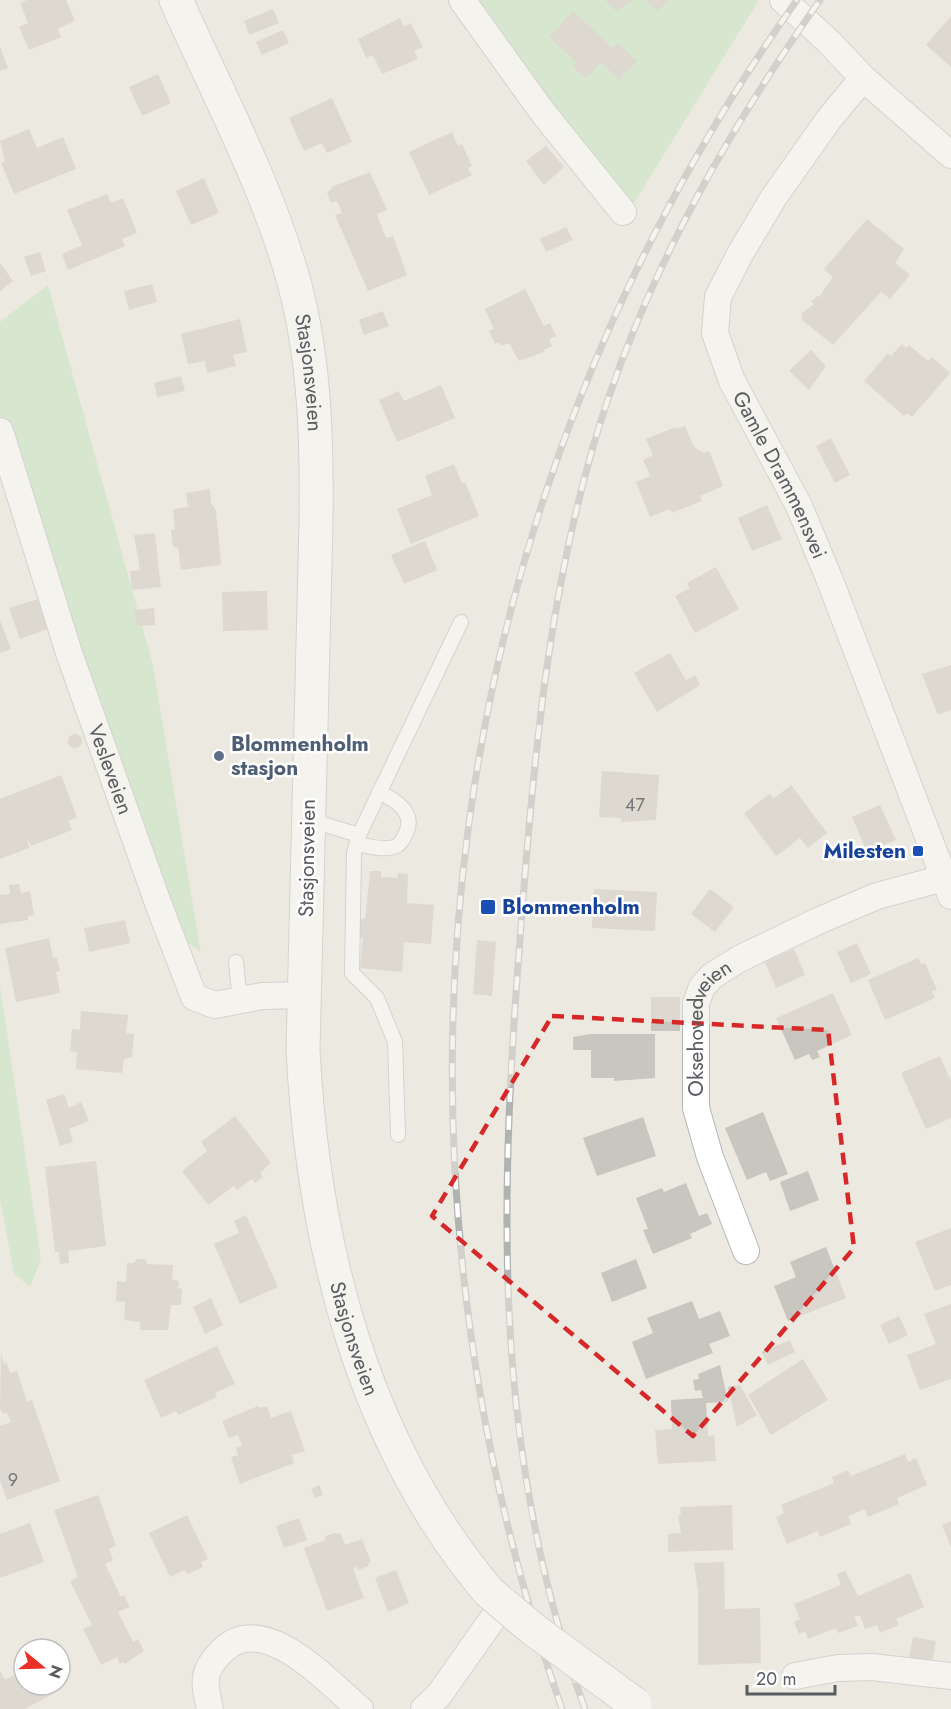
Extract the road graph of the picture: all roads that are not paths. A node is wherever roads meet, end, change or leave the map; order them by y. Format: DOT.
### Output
graph roads {
  1 [pos="176,0"];
  2 [pos="462,0"];
  3 [pos="783,0"];
  4 [pos="863,78"];
  5 [pos="951,155"];
  6 [pos="623,213"];
  7 [pos="0,430"];
  8 [pos="461,622"];
  9 [pos="379,792"];
  10 [pos="307,820"];
  11 [pos="358,839"];
  12 [pos="945,871"];
  13 [pos="236,962"];
  14 [pos="304,994"];
  15 [pos="240,1002"];
  16 [pos="398,1136"];
  17 [pos="746,1251"];
  18 [pos="496,1603"];
  19 [pos="795,1676"];
  20 [pos="951,1676"];
  21 [pos="638,1707"];
  22 [pos="210,1709"];
  23 [pos="360,1709"];
  24 [pos="424,1709"];
  1 -- 10 [label="main road, Stasjonsveien"];
  2 -- 6 [label="street"];
  3 -- 4 [label="street"];
  4 -- 5 [label="street"];
  4 -- 12 [label="street, Gamle Drammensvei"];
  7 -- 15 [label="street, Vesleveien"];
  8 -- 9 [label="lane"];
  9 -- 11 [label="lane"];
  9 -- 11 [label="lane"];
  10 -- 11 [label="lane"];
  10 -- 14 [label="main road, Stasjonsveien"];
  11 -- 16 [label="lane"];
  12 -- 17 [label="street, Oksehovedveien"];
  13 -- 15 [label="lane"];
  14 -- 15 [label="street, Vesleveien"];
  14 -- 18 [label="main road, Stasjonsveien"];
  18 -- 21 [label="main road, Stasjonsveien, bridge"];
  18 -- 24 [label="street"];
  19 -- 20 [label="street"];
  22 -- 23 [label="street"];
}
